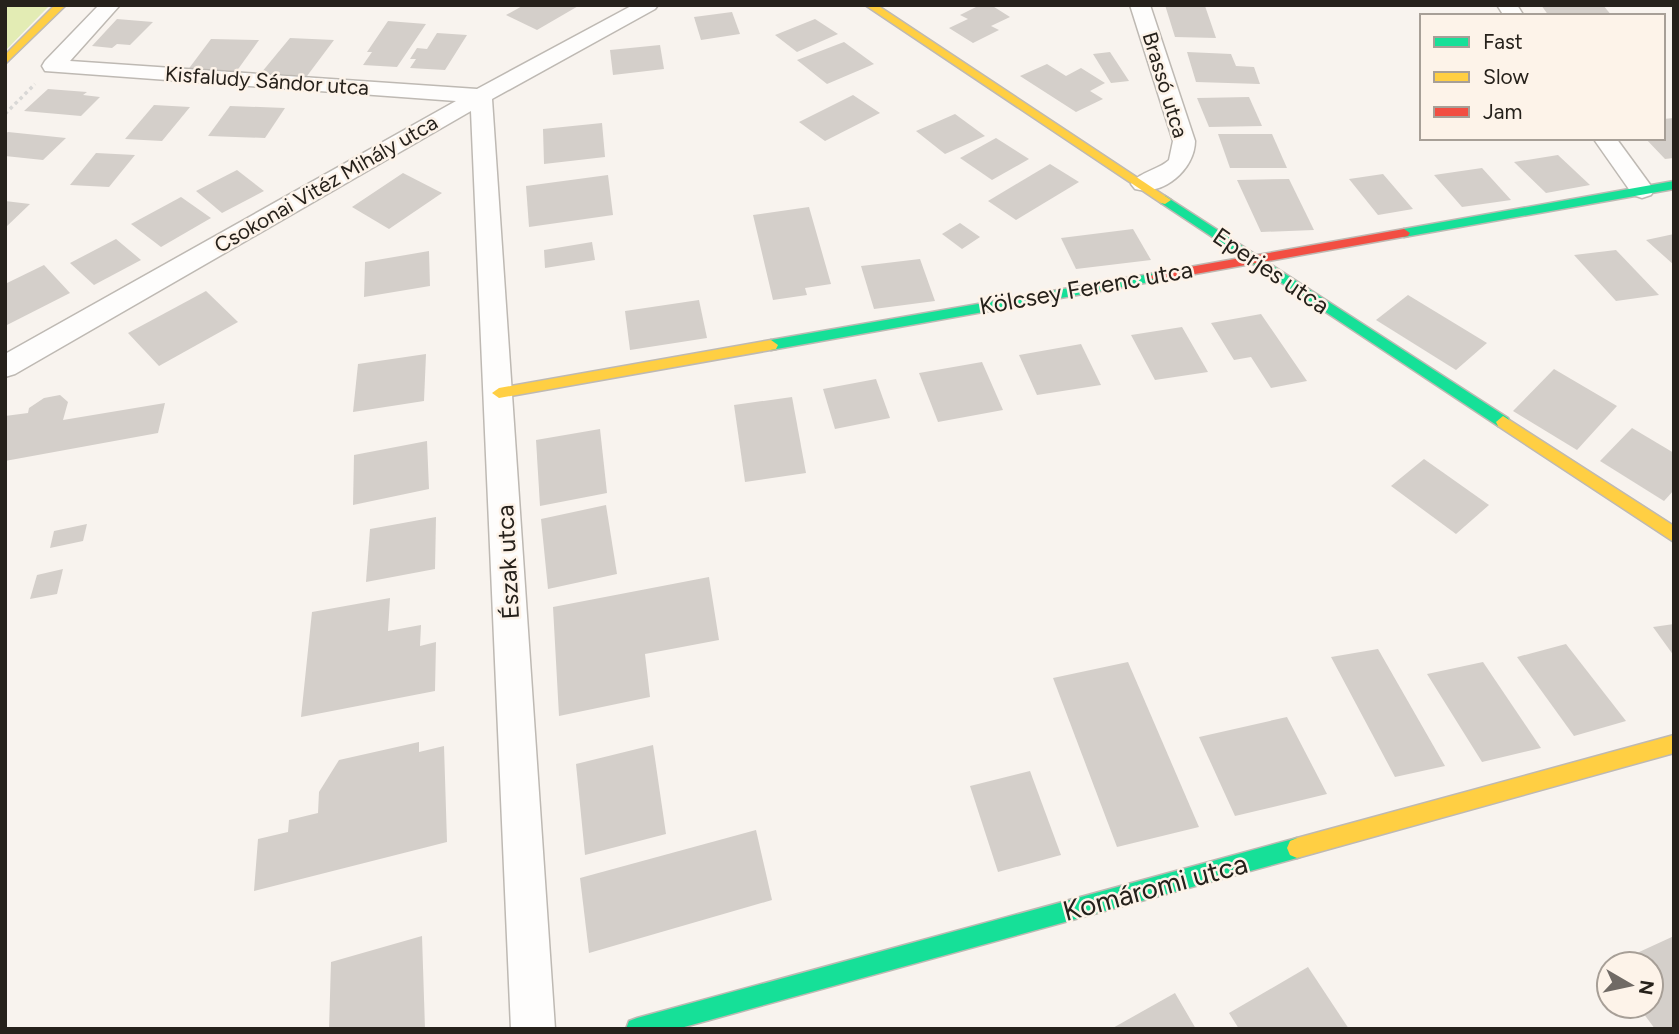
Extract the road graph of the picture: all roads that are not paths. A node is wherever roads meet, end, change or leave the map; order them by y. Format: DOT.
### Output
graph roads {
  1 [pos="61,5"];
  2 [pos="110,5"];
  3 [pos="648,5"];
  4 [pos="870,5"];
  5 [pos="1140,5"];
  6 [pos="5,61"];
  7 [pos="481,96"];
  8 [pos="1605,140"];
  9 [pos="1143,184"];
  10 [pos="1674,185"];
  11 [pos="1642,190"];
  12 [pos="1251,258"];
  13 [pos="5,367"];
  14 [pos="499,393"];
  15 [pos="1674,535"];
  16 [pos="1674,744"];
  17 [pos="533,1029"];
  18 [pos="637,1029"];
  1 -- 6 [label="street"];
  2 -- 7 [label="street, Kisfaludy Sándor utca"];
  3 -- 7 [label="street, Csokonai Vitéz Mihály utca"];
  4 -- 9 [label="street, Eperjes utca"];
  5 -- 9 [label="street, Brassó utca"];
  7 -- 13 [label="street, Csokonai Vitéz Mihály utca"];
  7 -- 14 [label="street, Észak utca"];
  8 -- 11 [label="street"];
  9 -- 12 [label="street, Eperjes utca"];
  10 -- 11 [label="street, Kölcsey Ferenc utca"];
  11 -- 12 [label="street, Kölcsey Ferenc utca"];
  12 -- 14 [label="street, Kölcsey Ferenc utca"];
  12 -- 15 [label="street, Eperjes utca"];
  14 -- 17 [label="street, Észak utca"];
  16 -- 18 [label="street, Komáromi utca"];
}
